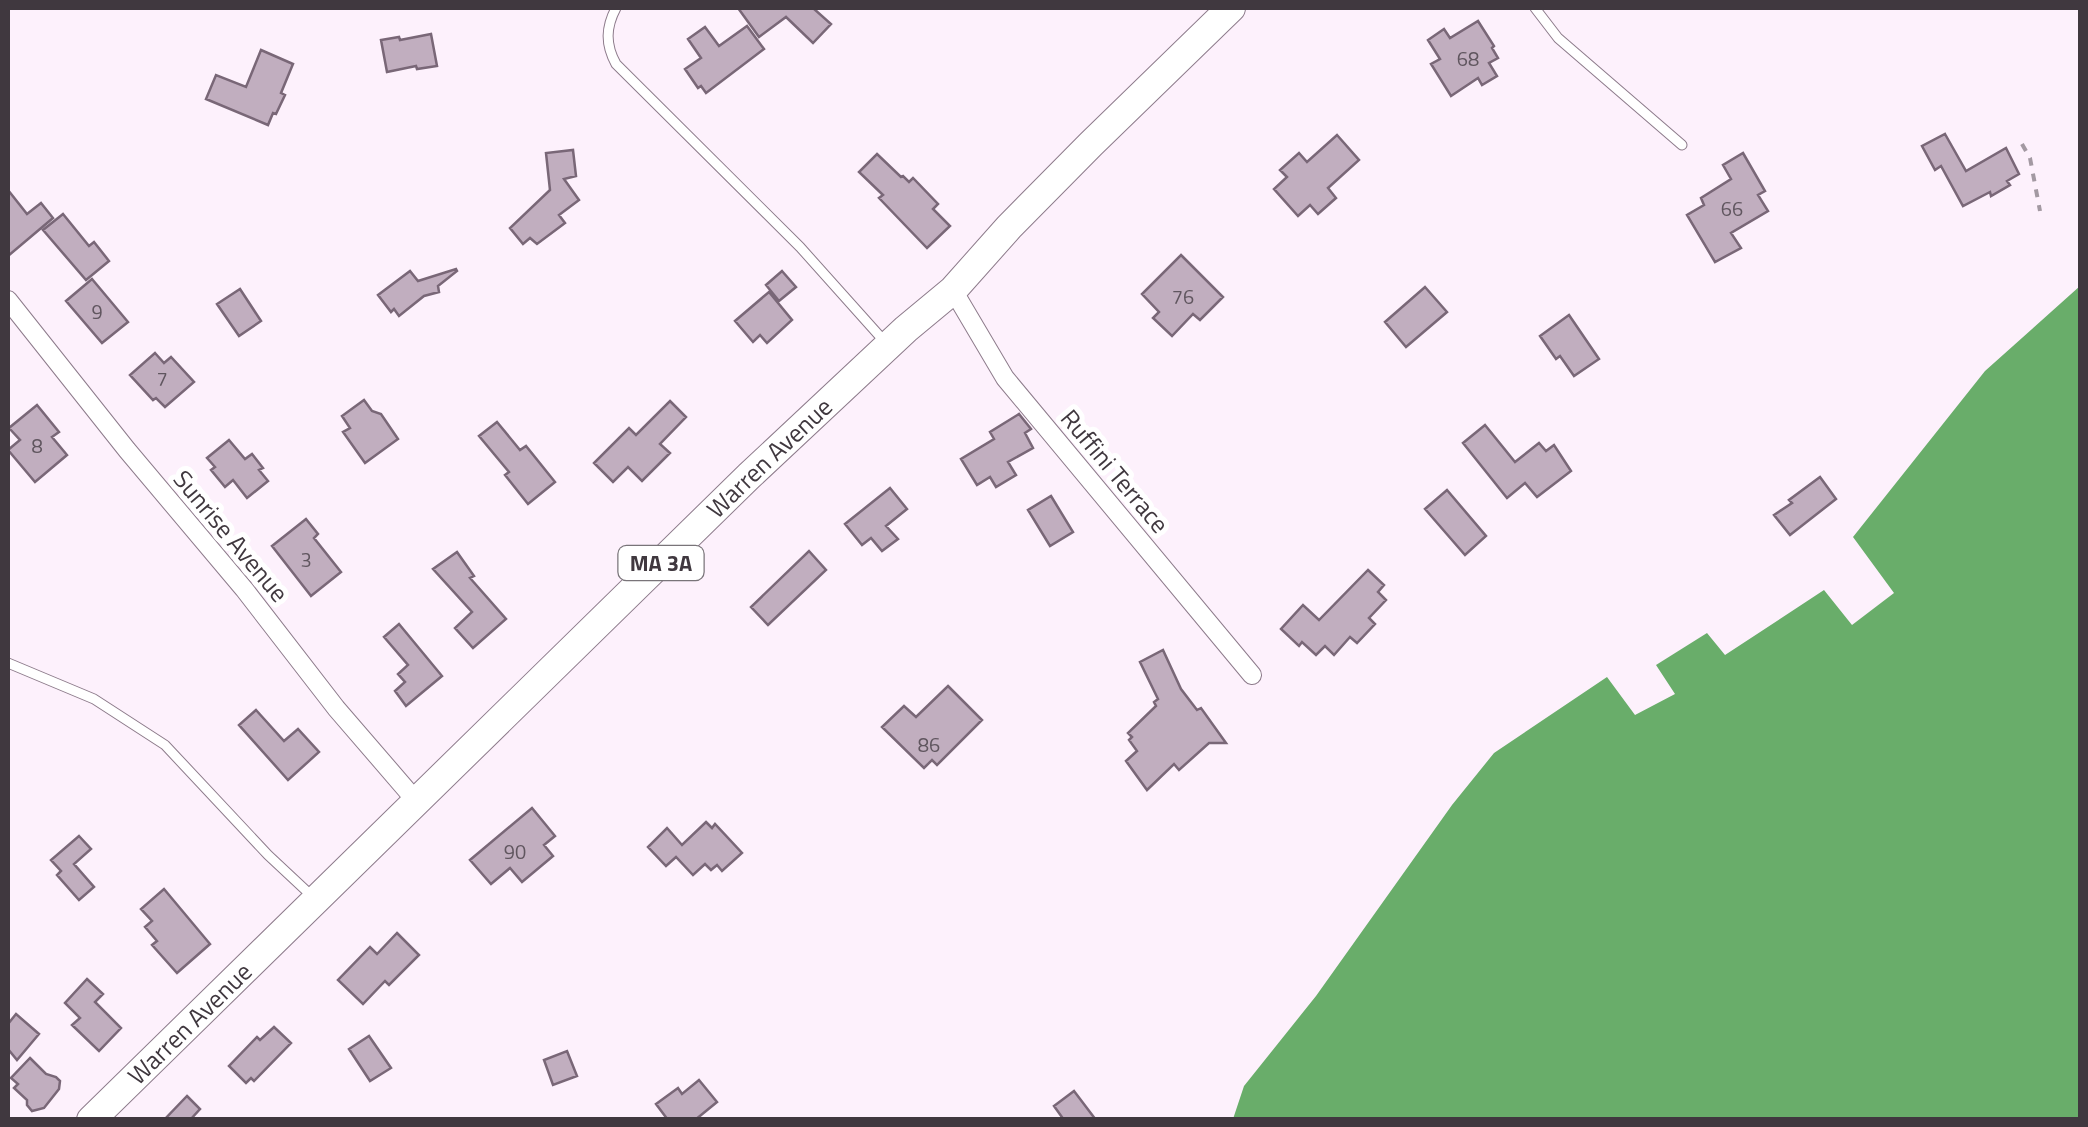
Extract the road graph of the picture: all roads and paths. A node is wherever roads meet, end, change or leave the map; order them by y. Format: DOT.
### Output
graph roads {
  1 [pos="616,8"];
  2 [pos="1232,8"];
  3 [pos="1535,8"];
  4 [pos="2022,144"];
  5 [pos="1682,146"];
  6 [pos="2040,211"];
  7 [pos="953,290"];
  8 [pos="8,300"];
  9 [pos="888,347"];
  10 [pos="8,664"];
  11 [pos="1252,675"];
  12 [pos="417,802"];
  13 [pos="317,901"];
  14 [pos="91,1120"];
  1 -- 9 [label="lane"];
  2 -- 7 [label="main road, Warren Avenue / MA 3A"];
  3 -- 5 [label="lane"];
  4 -- 6 [label="path"];
  7 -- 9 [label="main road, Warren Avenue / MA 3A"];
  7 -- 11 [label="street, Ruffini Terrace"];
  8 -- 12 [label="street, Sunrise Avenue"];
  9 -- 12 [label="main road, Warren Avenue / MA 3A"];
  10 -- 13 [label="lane"];
  12 -- 13 [label="main road, Warren Avenue / MA 3A"];
  13 -- 14 [label="main road, Warren Avenue / MA 3A"];
}
